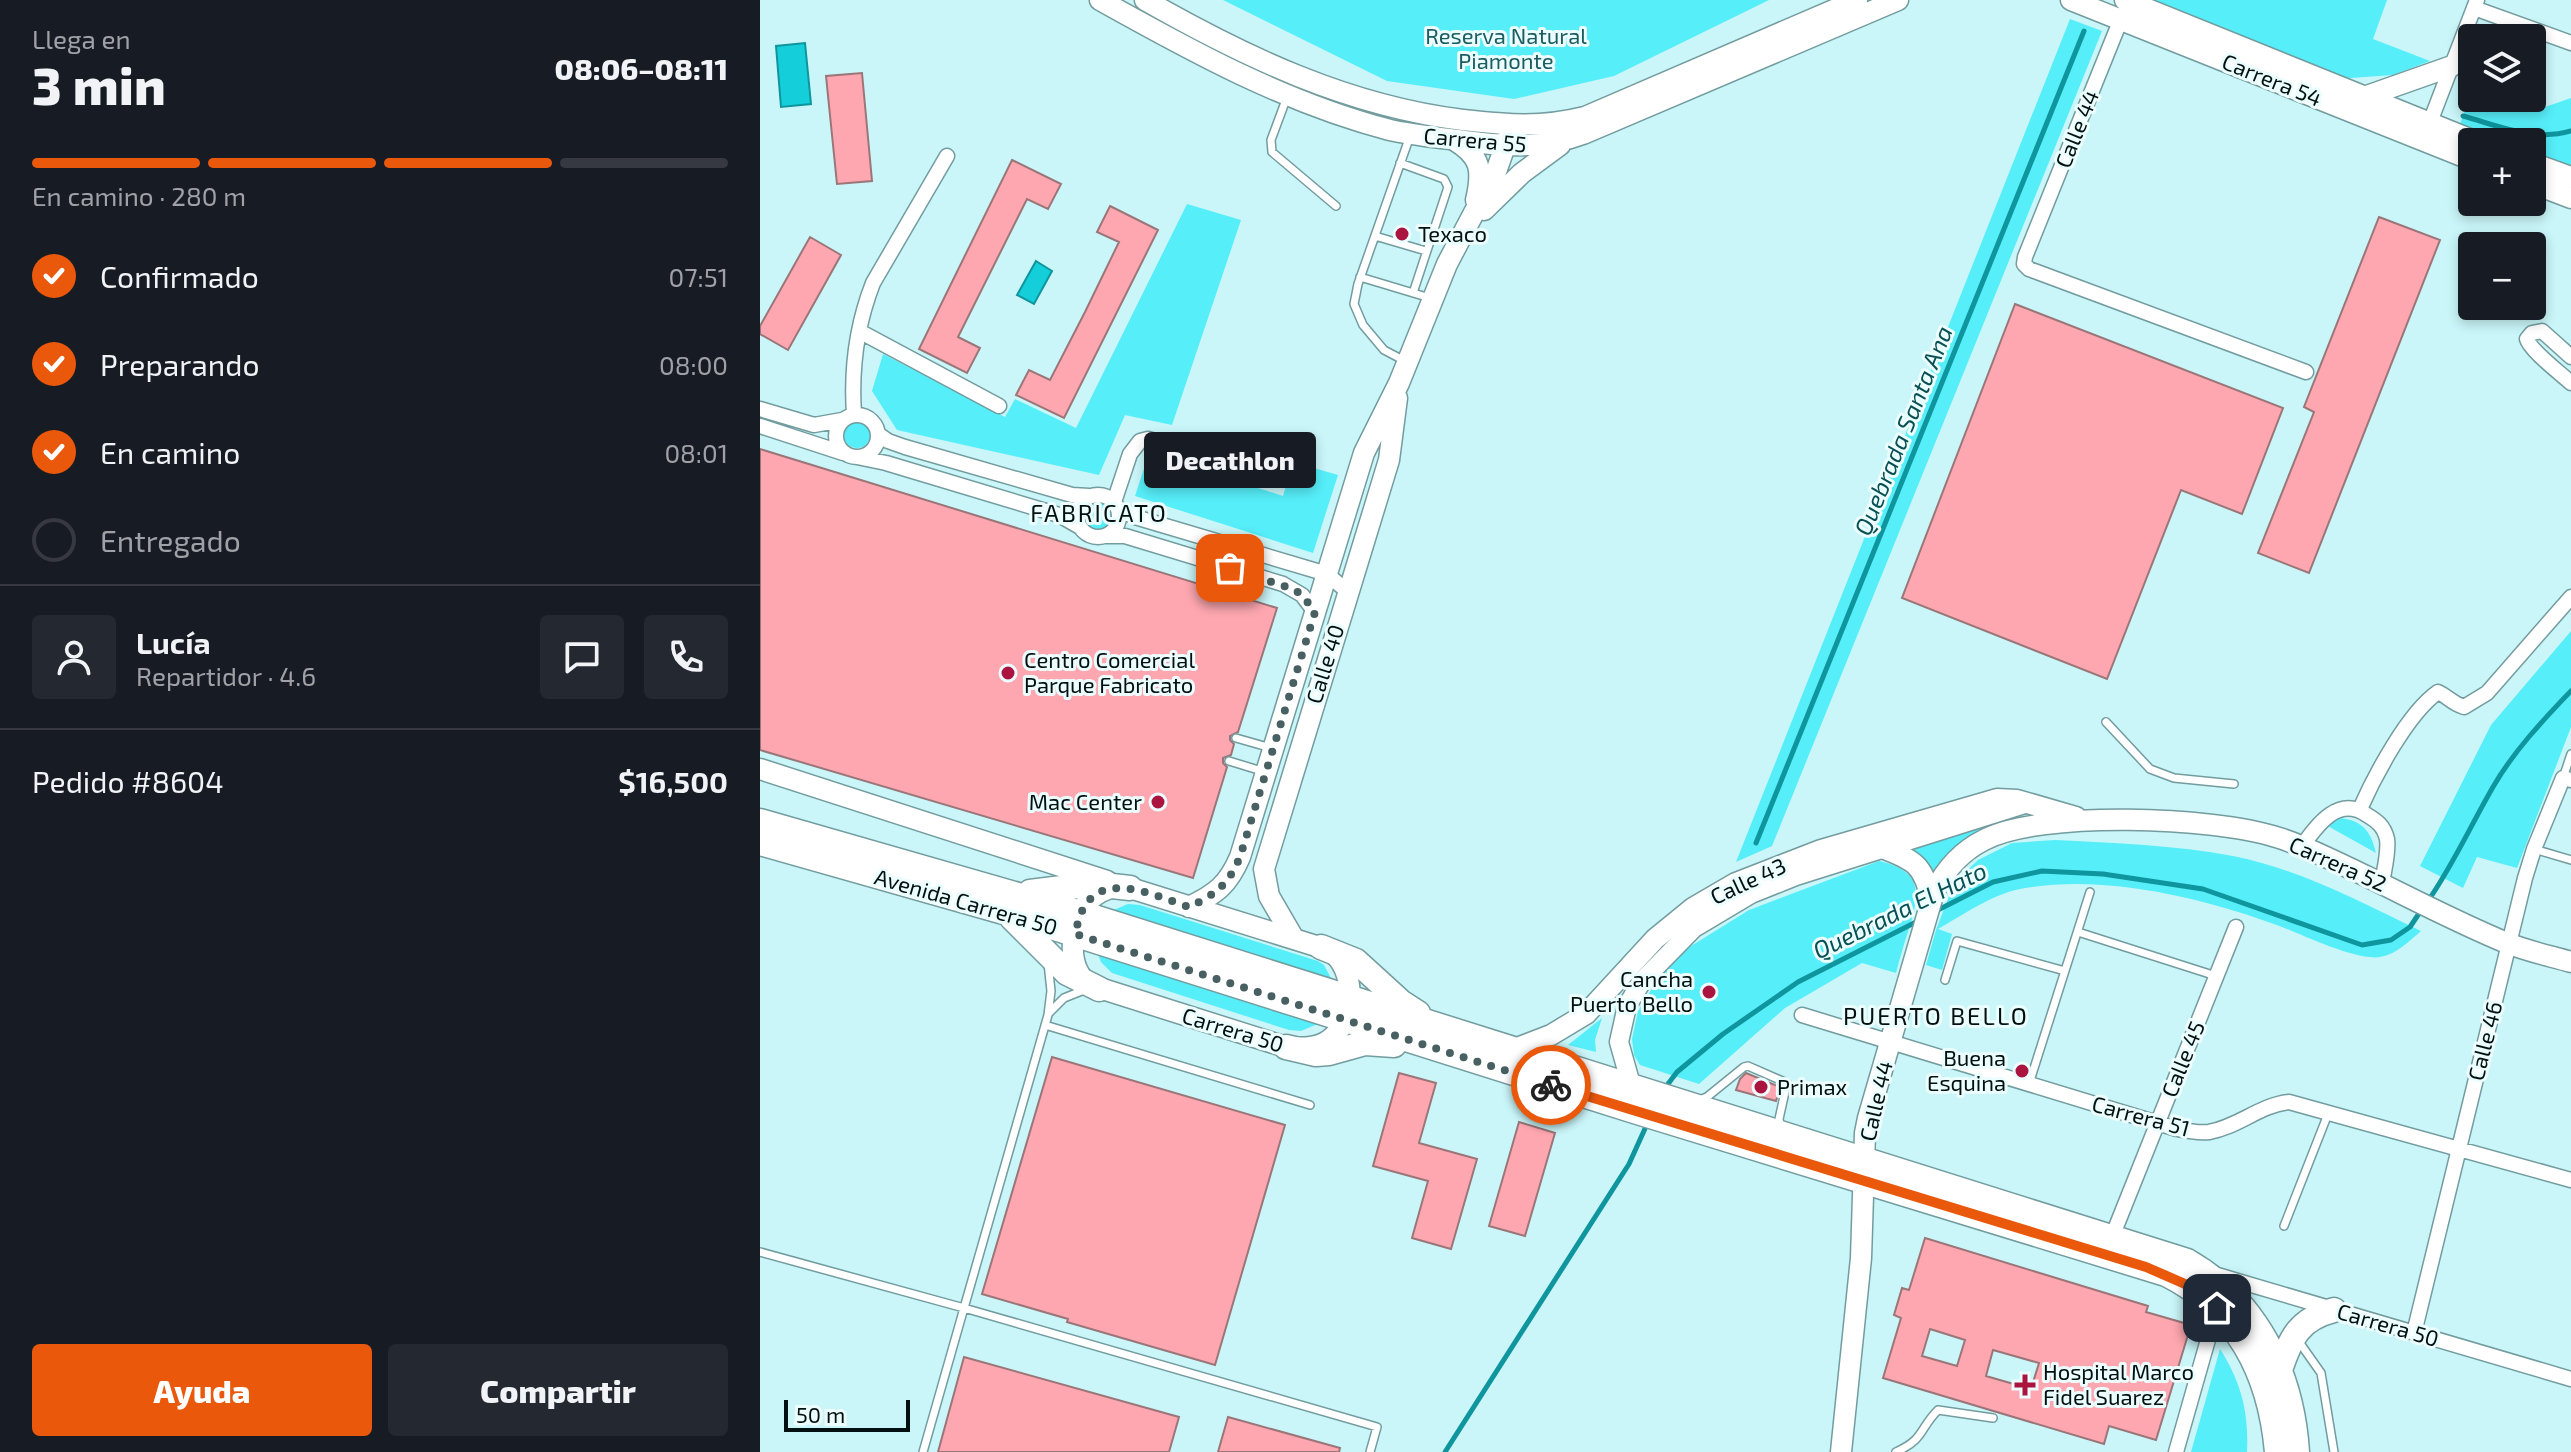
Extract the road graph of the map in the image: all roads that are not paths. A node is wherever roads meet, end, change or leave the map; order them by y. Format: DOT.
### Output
graph roads {
  1 [pos="1100,0"];
  2 [pos="1145,0"];
  3 [pos="1857,0"];
  4 [pos="1898,0"];
  5 [pos="2071,0"];
  6 [pos="2476,4"];
  7 [pos="2124,7"];
  8 [pos="2571,43"];
  9 [pos="2452,66"];
  10 [pos="1288,95"];
  11 [pos="2364,97"];
  12 [pos="1512,126"];
  13 [pos="2426,133"];
  14 [pos="1410,134"];
  15 [pos="2458,139"];
  16 [pos="1454,140"];
  17 [pos="1568,140"];
  18 [pos="1506,147"];
  19 [pos="2458,152"];
  20 [pos="947,156"];
  21 [pos="1400,163"];
  22 [pos="2546,168"];
  23 [pos="2571,177"];
  24 [pos="2546,188"];
  25 [pos="2571,198"];
  26 [pos="1336,206"];
  27 [pos="1432,233"];
  28 [pos="1462,234"];
  29 [pos="1375,236"];
  30 [pos="1426,251"];
  31 [pos="1360,277"];
  32 [pos="1422,296"];
  33 [pos="859,331"];
  34 [pos="2571,357"];
  35 [pos="1407,362"];
  36 [pos="2306,372"];
  37 [pos="1399,383"];
  38 [pos="2571,383"];
  39 [pos="999,406"];
  40 [pos="760,409"];
  41 [pos="848,417"];
  42 [pos="760,426"];
  43 [pos="878,434"];
  44 [pos="850,455"];
  45 [pos="1279,479"];
  46 [pos="1089,496"];
  47 [pos="1116,505"];
  48 [pos="1080,527"];
  49 [pos="1105,536"];
  50 [pos="1327,574"];
  51 [pos="1348,592"];
  52 [pos="2571,597"];
  53 [pos="1315,612"];
  54 [pos="2106,722"];
  55 [pos="1236,738"];
  56 [pos="1273,748"];
  57 [pos="2571,754"];
  58 [pos="1229,761"];
  59 [pos="760,769"];
  60 [pos="1266,772"];
  61 [pos="2567,779"];
  62 [pos="2234,784"];
  63 [pos="2028,803"];
  64 [pos="2360,809"];
  65 [pos="760,821"];
  66 [pos="2092,821"];
  67 [pos="760,843"];
  68 [pos="2302,846"];
  69 [pos="1882,848"];
  70 [pos="2534,849"];
  71 [pos="2571,860"];
  72 [pos="2382,883"];
  73 [pos="1130,888"];
  74 [pos="2090,892"];
  75 [pos="1931,900"];
  76 [pos="1011,903"];
  77 [pos="1189,907"];
  78 [pos="1078,924"];
  79 [pos="2236,927"];
  80 [pos="2078,932"];
  81 [pos="1294,939"];
  82 [pos="2509,944"];
  83 [pos="1321,947"];
  84 [pos="1046,953"];
  85 [pos="2571,962"];
  86 [pos="2065,971"];
  87 [pos="2216,976"];
  88 [pos="1945,980"];
  89 [pos="1099,989"];
  90 [pos="1346,1009"];
  91 [pos="1048,1015"];
  92 [pos="1802,1015"];
  93 [pos="1045,1025"];
  94 [pos="1449,1041"];
  95 [pos="1890,1042"];
  96 [pos="1286,1047"];
  97 [pos="1512,1050"];
  98 [pos="2029,1084"];
  99 [pos="1635,1097"];
  100 [pos="1310,1105"];
  101 [pos="2329,1112"];
  102 [pos="1683,1115"];
  103 [pos="2157,1123"];
  104 [pos="1783,1134"];
  105 [pos="2458,1148"];
  106 [pos="1864,1171"];
  107 [pos="2571,1180"];
  108 [pos="2284,1226"];
  109 [pos="2112,1237"];
  110 [pos="760,1252"];
  111 [pos="2205,1272"];
  112 [pos="964,1308"];
  113 [pos="2217,1308"];
  114 [pos="2334,1310"];
  115 [pos="2414,1333"];
  116 [pos="2294,1335"];
  117 [pos="2280,1370"];
  118 [pos="2571,1379"];
  119 [pos="1993,1418"];
  120 [pos="923,1452"];
  121 [pos="1370,1452"];
  122 [pos="1841,1452"];
  123 [pos="1896,1452"];
  124 [pos="2176,1452"];
  125 [pos="2277,1452"];
  126 [pos="2297,1452"];
  127 [pos="2334,1452"];
  1 -- 10 [label="main road, Carrera 55"];
  2 -- 12 [label="main road, Carrera 55"];
  3 -- 12 [label="main road, Carrera 55"];
  4 -- 17 [label="main road, Carrera 55"];
  5 -- 7 [label="main road, Carrera 54"];
  6 -- 8 [label="street"];
  6 -- 9 [label="street"];
  7 -- 11 [label="main road, Carrera 54"];
  7 -- 13 [label="main road, Carrera 54"];
  7 -- 36 [label="street, Calle 44"];
  9 -- 11 [label="main road"];
  9 -- 13 [label="street"];
  10 -- 14 [label="main road, Carrera 55"];
  10 -- 26 [label="lane"];
  11 -- 13 [label="main road, Carrera 54"];
  12 -- 18 [label="main road, Calle 40"];
  13 -- 15 [label="main road, Carrera 54"];
  13 -- 19 [label="main road, Carrera 54"];
  14 -- 16 [label="main road, Carrera 55"];
  14 -- 21 [label="lane"];
  16 -- 18 [label="main road, Carrera 55"];
  16 -- 28 [label="main road"];
  17 -- 18 [label="main road, Carrera 55"];
  17 -- 28 [label="main road"];
  18 -- 28 [label="main road, Calle 40"];
  20 -- 33 [label="street"];
  21 -- 27 [label="lane"];
  21 -- 29 [label="lane"];
  22 -- 23 [label="main road"];
  24 -- 25 [label="main road"];
  27 -- 28 [label="lane"];
  27 -- 30 [label="lane"];
  28 -- 32 [label="main road, Calle 40"];
  29 -- 30 [label="lane"];
  29 -- 31 [label="lane"];
  30 -- 32 [label="lane"];
  31 -- 32 [label="lane"];
  31 -- 35 [label="lane"];
  32 -- 35 [label="main road, Calle 40"];
  33 -- 39 [label="street"];
  33 -- 41 [label="street"];
  34 -- 38 [label="street"];
  35 -- 37 [label="main road, Calle 40"];
  37 -- 50 [label="main road, Calle 40"];
  37 -- 51 [label="main road, Calle 40"];
  40 -- 41 [label="street"];
  41 -- 43 [label="street"];
  41 -- 44 [label="street"];
  42 -- 44 [label="street"];
  43 -- 44 [label="street"];
  43 -- 46 [label="street"];
  44 -- 48 [label="street"];
  45 -- 47 [label="street"];
  46 -- 47 [label="street"];
  46 -- 48 [label="street"];
  47 -- 49 [label="street"];
  47 -- 50 [label="street"];
  48 -- 49 [label="street"];
  49 -- 53 [label="street"];
  50 -- 51 [label="street"];
  50 -- 53 [label="main road, Calle 40"];
  51 -- 81 [label="main road, Calle 40"];
  52 -- 64 [label="street"];
  53 -- 56 [label="main road, Calle 40"];
  54 -- 62 [label="lane"];
  55 -- 56 [label="lane"];
  56 -- 60 [label="main road, Calle 40"];
  57 -- 61 [label="lane, Calle 46"];
  58 -- 60 [label="lane"];
  59 -- 73 [label="main road"];
  60 -- 77 [label="main road, Calle 40"];
  61 -- 70 [label="street, Calle 46"];
  63 -- 66 [label="main road, Calle 43"];
  63 -- 69 [label="street, Calle 43"];
  63 -- 97 [label="main road, Calle 43"];
  64 -- 68 [label="street"];
  64 -- 72 [label="street"];
  65 -- 76 [label="main road, Avenida Carrera 50"];
  66 -- 68 [label="main road, Carrera 52"];
  66 -- 75 [label="main road, Calle 44"];
  67 -- 76 [label="main road, Avenida Carrera 50"];
  68 -- 72 [label="main road, Carrera 52"];
  69 -- 75 [label="main road"];
  69 -- 99 [label="street, Calle 43"];
  70 -- 71 [label="lane"];
  70 -- 82 [label="street, Calle 46"];
  72 -- 82 [label="main road, Carrera 52"];
  73 -- 76 [label="main road"];
  73 -- 77 [label="main road"];
  73 -- 78 [label="main road"];
  74 -- 80 [label="lane"];
  75 -- 95 [label="main road, Calle 44"];
  76 -- 78 [label="main road, Avenida Carrera 50"];
  76 -- 84 [label="main road"];
  77 -- 81 [label="main road"];
  78 -- 89 [label="main road"];
  78 -- 90 [label="main road, Avenida Carrera 50"];
  79 -- 87 [label="street, Calle 45"];
  80 -- 86 [label="lane"];
  80 -- 87 [label="lane"];
  81 -- 83 [label="main road"];
  82 -- 85 [label="main road, Carrera 52"];
  82 -- 105 [label="street, Calle 46"];
  83 -- 90 [label="main road"];
  83 -- 94 [label="main road"];
  84 -- 89 [label="main road"];
  84 -- 91 [label="lane"];
  86 -- 88 [label="lane"];
  86 -- 98 [label="lane"];
  87 -- 103 [label="street, Calle 45"];
  89 -- 91 [label="lane"];
  89 -- 96 [label="main road, Carrera 50"];
  90 -- 94 [label="main road, Avenida Carrera 50"];
  90 -- 96 [label="main road, Carrera 50"];
  91 -- 93 [label="lane"];
  92 -- 95 [label="street, Carrera 51"];
  93 -- 100 [label="lane"];
  93 -- 112 [label="lane"];
  94 -- 96 [label="main road"];
  94 -- 97 [label="main road, Avenida Carrera 50"];
  94 -- 99 [label="main road, Avenida Carrera 50"];
  95 -- 98 [label="street, Carrera 51"];
  95 -- 106 [label="main road, Calle 44"];
  97 -- 99 [label="main road, Avenida Carrera 50"];
  98 -- 103 [label="street, Carrera 51"];
  99 -- 102 [label="main road, Avenida Carrera 50"];
  101 -- 103 [label="street, Carrera 51"];
  101 -- 105 [label="street, Carrera 51"];
  101 -- 108 [label="lane"];
  102 -- 104 [label="main road, Avenida Carrera 50"];
  102 -- 104 [label="lane"];
  102 -- 106 [label="main road, Avenida Carrera 50"];
  103 -- 109 [label="street, Calle 45"];
  104 -- 106 [label="main road, Avenida Carrera 50"];
  105 -- 107 [label="street, Carrera 51"];
  105 -- 115 [label="street, Calle 46"];
  106 -- 109 [label="main road, Avenida Carrera 50"];
  106 -- 113 [label="main road, Avenida Carrera 50"];
  106 -- 122 [label="main road, Calle 44"];
  109 -- 111 [label="main road, Avenida Carrera 50"];
  110 -- 112 [label="lane"];
  111 -- 114 [label="street, Carrera 50"];
  111 -- 117 [label="main road, Avenida Carrera 50"];
  112 -- 120 [label="lane"];
  112 -- 121 [label="lane"];
  113 -- 124 [label="street"];
  113 -- 125 [label="main road, Avenida Carrera 50"];
  114 -- 115 [label="street, Carrera 50"];
  114 -- 116 [label="main road"];
  115 -- 118 [label="street, Carrera 50"];
  116 -- 117 [label="main road"];
  116 -- 127 [label="lane"];
  117 -- 126 [label="main road, Avenida Carrera 50"];
  119 -- 123 [label="lane"];
}
